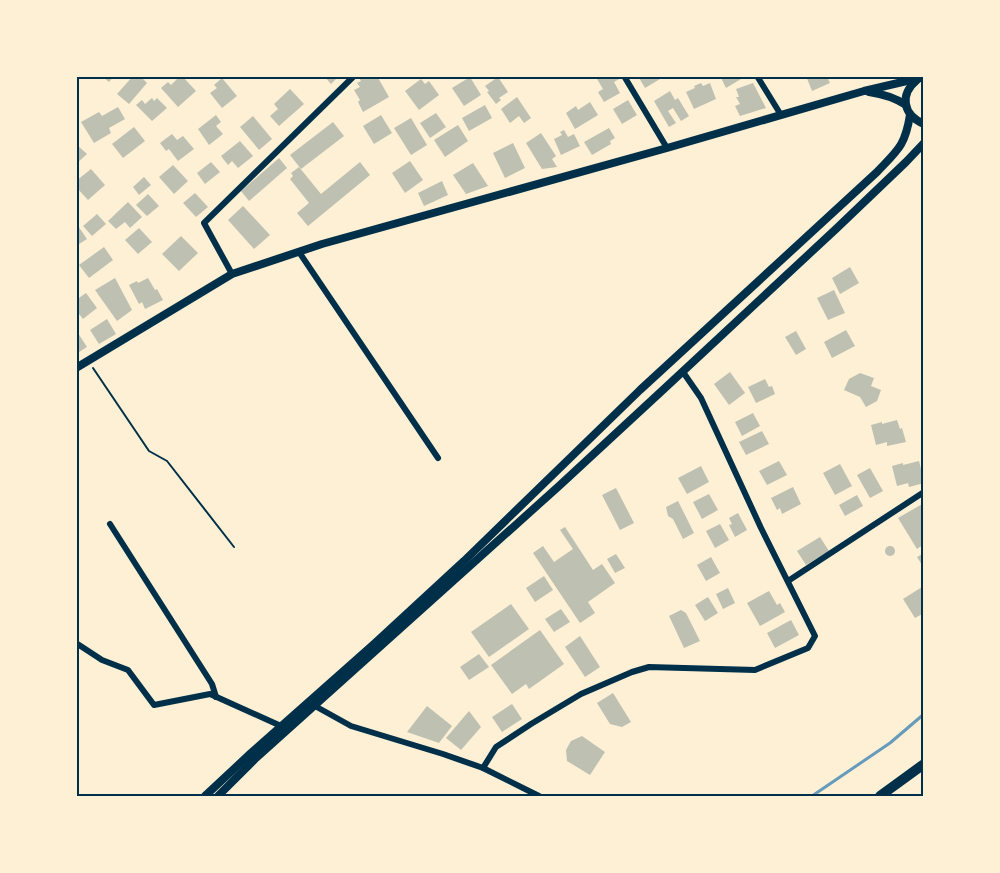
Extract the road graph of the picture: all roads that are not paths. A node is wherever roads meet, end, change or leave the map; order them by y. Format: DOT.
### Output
graph roads {
  1 [pos="354,76"];
  2 [pos="624,76"];
  3 [pos="757,76"];
  4 [pos="924,77"];
  5 [pos="864,91"];
  6 [pos="906,105"];
  7 [pos="781,115"];
  8 [pos="910,115"];
  9 [pos="924,124"];
  10 [pos="924,143"];
  11 [pos="667,148"];
  12 [pos="299,252"];
  13 [pos="232,274"];
  14 [pos="76,368"];
  15 [pos="683,372"];
  16 [pos="438,458"];
  17 [pos="924,492"];
  18 [pos="110,524"];
  19 [pos="788,581"];
  20 [pos="76,643"];
  21 [pos="216,697"];
  22 [pos="315,706"];
  23 [pos="281,726"];
  24 [pos="924,764"];
  25 [pos="483,768"];
  26 [pos="206,796"];
  27 [pos="218,796"];
  28 [pos="539,796"];
  29 [pos="880,796"];
  1 -- 13 [label="street"];
  2 -- 11 [label="street"];
  3 -- 7 [label="street"];
  4 -- 5 [label="street"];
  4 -- 6 [label="street"];
  5 -- 6 [label="street"];
  5 -- 7 [label="street"];
  6 -- 8 [label="street"];
  7 -- 11 [label="street"];
  8 -- 9 [label="street"];
  8 -- 23 [label="street"];
  10 -- 15 [label="street"];
  11 -- 12 [label="street"];
  12 -- 13 [label="street"];
  12 -- 16 [label="street"];
  13 -- 14 [label="street"];
  15 -- 19 [label="street"];
  15 -- 22 [label="street"];
  17 -- 19 [label="street"];
  18 -- 21 [label="street"];
  19 -- 25 [label="street"];
  20 -- 21 [label="street"];
  21 -- 23 [label="street"];
  22 -- 25 [label="street"];
  22 -- 27 [label="street"];
  23 -- 26 [label="street"];
  24 -- 29 [label="highway"];
  25 -- 28 [label="street"];
}
